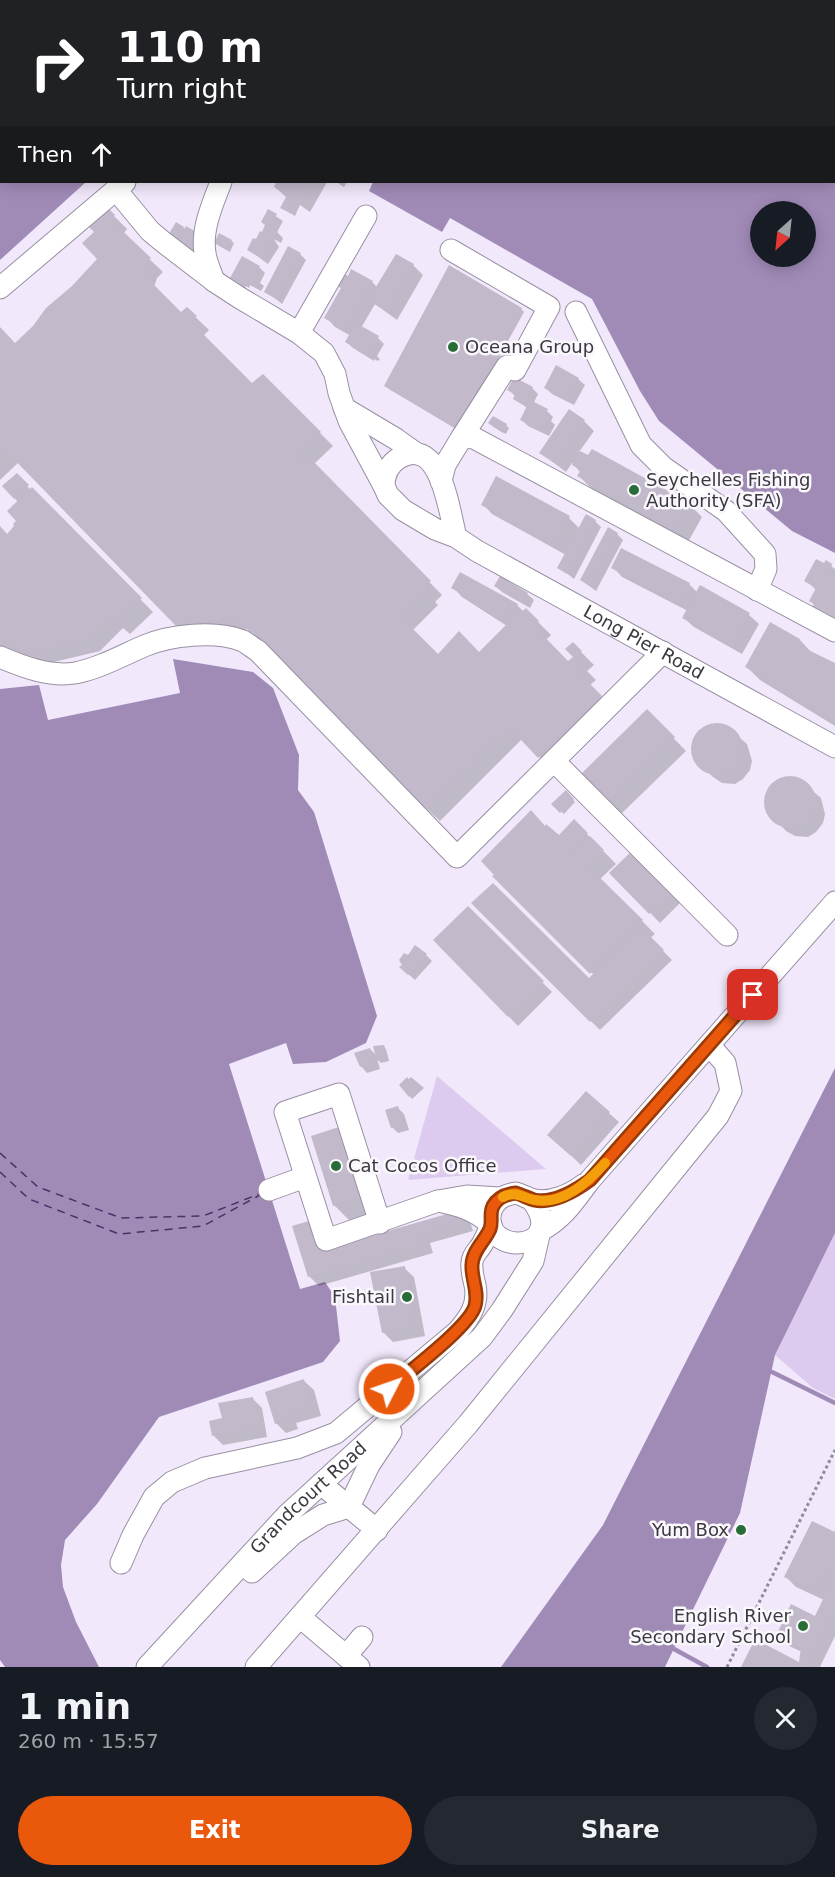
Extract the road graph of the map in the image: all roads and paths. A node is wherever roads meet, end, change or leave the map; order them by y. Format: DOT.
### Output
graph roads {
  1 [pos="221,183"];
  2 [pos="121,186"];
  3 [pos="366,216"];
  4 [pos="451,250"];
  5 [pos="214,281"];
  6 [pos="0,288"];
  7 [pos="576,312"];
  8 [pos="299,333"];
  9 [pos="344,408"];
  10 [pos="462,437"];
  11 [pos="417,454"];
  12 [pos="441,481"];
  13 [pos="384,486"];
  14 [pos="456,537"];
  15 [pos="757,590"];
  16 [pos="835,631"];
  17 [pos="663,652"];
  18 [pos="0,657"];
  19 [pos="835,747"];
  20 [pos="554,760"];
  21 [pos="835,902"];
  22 [pos="727,935"];
  23 [pos="710,1045"];
  24 [pos="305,1177"];
  25 [pos="590,1180"];
  26 [pos="269,1190"];
  27 [pos="500,1198"];
  28 [pos="532,1200"];
  29 [pos="438,1201"];
  30 [pos="380,1223"];
  31 [pos="540,1231"];
  32 [pos="500,1235"];
  33 [pos="502,1310"];
  34 [pos="412,1402"];
  35 [pos="835,1450"];
  36 [pos="321,1484"];
  37 [pos="349,1507"];
  38 [pos="377,1530"];
  39 [pos="122,1563"];
  40 [pos="216,1594"];
  41 [pos="300,1617"];
  42 [pos="362,1636"];
  43 [pos="353,1661"];
  44 [pos="147,1667"];
  45 [pos="256,1667"];
  46 [pos="727,1667"];
  1 -- 5 [label="street"];
  2 -- 5 [label="street, Long Pier Road"];
  2 -- 6 [label="street"];
  3 -- 8 [label="street"];
  4 -- 10 [label="street"];
  5 -- 8 [label="street, Long Pier Road"];
  7 -- 15 [label="street"];
  8 -- 9 [label="street, Long Pier Road"];
  9 -- 11 [label="street"];
  9 -- 13 [label="street, Long Pier Road"];
  10 -- 12 [label="street"];
  10 -- 15 [label="street"];
  11 -- 12 [label="street"];
  11 -- 13 [label="street"];
  12 -- 14 [label="street"];
  13 -- 14 [label="street, Long Pier Road"];
  14 -- 17 [label="street, Long Pier Road"];
  15 -- 16 [label="street"];
  17 -- 19 [label="street, Long Pier Road"];
  17 -- 20 [label="street"];
  18 -- 20 [label="street"];
  20 -- 22 [label="street"];
  21 -- 23 [label="street"];
  23 -- 25 [label="street"];
  23 -- 38 [label="street"];
  24 -- 26 [label="street"];
  24 -- 30 [label="street"];
  24 -- 30 [label="street"];
  25 -- 28 [label="street"];
  25 -- 31 [label="street"];
  27 -- 28 [label="street"];
  27 -- 29 [label="street"];
  27 -- 32 [label="street"];
  28 -- 31 [label="street"];
  29 -- 30 [label="street"];
  29 -- 32 [label="street"];
  31 -- 32 [label="street"];
  31 -- 33 [label="street"];
  32 -- 33 [label="street"];
  32 -- 39 [label="street"];
  33 -- 34 [label="street, Grandcourt Road"];
  34 -- 36 [label="street, Grandcourt Road"];
  34 -- 37 [label="street"];
  35 -- 46 [label="path"];
  36 -- 37 [label="street"];
  36 -- 40 [label="street, Grandcourt Road"];
  37 -- 38 [label="street"];
  37 -- 40 [label="street"];
  38 -- 41 [label="street"];
  40 -- 44 [label="street, Grandcourt Road"];
  41 -- 43 [label="street"];
  41 -- 45 [label="street"];
  42 -- 43 [label="street"];
}
